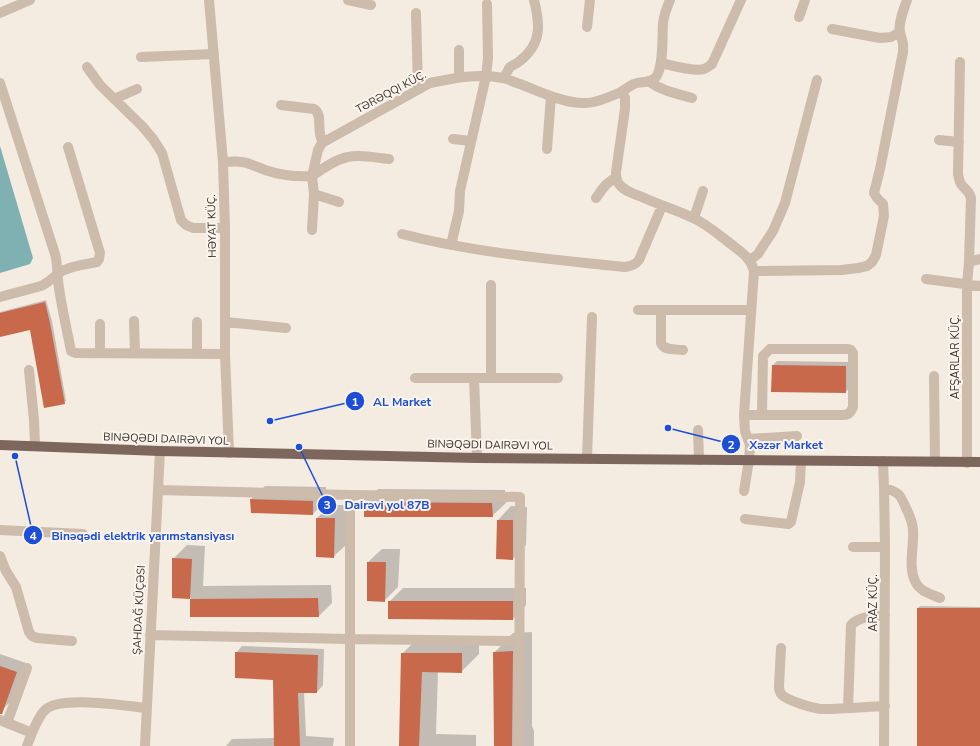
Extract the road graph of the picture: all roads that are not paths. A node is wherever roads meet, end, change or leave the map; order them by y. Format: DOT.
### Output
graph roads {
  1 [pos="30,0"];
  2 [pos="209,0"];
  3 [pos="350,0"];
  4 [pos="534,0"];
  5 [pos="590,0"];
  6 [pos="670,0"];
  7 [pos="741,0"];
  8 [pos="805,0"];
  9 [pos="907,0"];
  10 [pos="487,4"];
  11 [pos="371,5"];
  12 [pos="416,12"];
  13 [pos="0,13"];
  14 [pos="799,17"];
  15 [pos="587,27"];
  16 [pos="832,29"];
  17 [pos="900,32"];
  18 [pos="458,50"];
  19 [pos="214,54"];
  20 [pos="141,57"];
  21 [pos="960,62"];
  22 [pos="661,63"];
  23 [pos="87,67"];
  24 [pos="486,76"];
  25 [pos="459,77"];
  26 [pos="503,78"];
  27 [pos="817,80"];
  28 [pos="650,82"];
  29 [pos="0,83"];
  30 [pos="137,89"];
  31 [pos="418,90"];
  32 [pos="622,92"];
  33 [pos="551,96"];
  34 [pos="692,98"];
  35 [pos="114,99"];
  36 [pos="281,105"];
  37 [pos="453,139"];
  38 [pos="939,140"];
  39 [pos="471,141"];
  40 [pos="959,142"];
  41 [pos="322,143"];
  42 [pos="68,147"];
  43 [pos="547,150"];
  44 [pos="389,159"];
  45 [pos="223,162"];
  46 [pos="312,176"];
  47 [pos="616,178"];
  48 [pos="703,191"];
  49 [pos="314,194"];
  50 [pos="596,198"];
  51 [pos="339,202"];
  52 [pos="662,206"];
  53 [pos="694,218"];
  54 [pos="225,228"];
  55 [pos="312,230"];
  56 [pos="402,234"];
  57 [pos="451,245"];
  58 [pos="980,259"];
  59 [pos="750,260"];
  60 [pos="969,262"];
  61 [pos="754,271"];
  62 [pos="58,274"];
  63 [pos="926,279"];
  64 [pos="967,284"];
  65 [pos="491,285"];
  66 [pos="980,286"];
  67 [pos="0,297"];
  68 [pos="638,310"];
  69 [pos="661,310"];
  70 [pos="751,310"];
  71 [pos="592,317"];
  72 [pos="134,321"];
  73 [pos="197,322"];
  74 [pos="225,322"];
  75 [pos="100,324"];
  76 [pos="286,328"];
  77 [pos="683,350"];
  78 [pos="100,353"];
  79 [pos="134,353"];
  80 [pos="197,354"];
  81 [pos="225,354"];
  82 [pos="29,370"];
  83 [pos="934,376"];
  84 [pos="415,378"];
  85 [pos="474,378"];
  86 [pos="491,378"];
  87 [pos="558,378"];
  88 [pos="744,415"];
  89 [pos="762,415"];
  90 [pos="698,430"];
  91 [pos="797,436"];
  92 [pos="749,439"];
  93 [pos="0,444"];
  94 [pos="35,446"];
  95 [pos="160,451"];
  96 [pos="229,453"];
  97 [pos="477,458"];
  98 [pos="586,458"];
  99 [pos="699,460"];
  100 [pos="749,460"];
  101 [pos="802,461"];
  102 [pos="882,461"];
  103 [pos="935,462"];
  104 [pos="967,462"];
  105 [pos="980,462"];
  106 [pos="884,488"];
  107 [pos="158,490"];
  108 [pos="744,491"];
  109 [pos="350,495"];
  110 [pos="744,519"];
  111 [pos="0,530"];
  112 [pos="83,534"];
  113 [pos="853,547"];
  114 [pos="885,547"];
  115 [pos="0,556"];
  116 [pos="940,598"];
  117 [pos="885,615"];
  118 [pos="150,635"];
  119 [pos="350,639"];
  120 [pos="72,641"];
  121 [pos="520,641"];
  122 [pos="781,648"];
  123 [pos="27,668"];
  124 [pos="885,706"];
  125 [pos="146,708"];
  126 [pos="848,708"];
  127 [pos="3,722"];
  128 [pos="32,733"];
  129 [pos="28,745"];
  130 [pos="145,746"];
  131 [pos="350,746"];
  132 [pos="519,746"];
  133 [pos="884,746"];
  1 -- 13 [label="street"];
  2 -- 19 [label="street, HƏYAT KÜÇ."];
  3 -- 11 [label="street"];
  4 -- 26 [label="street"];
  5 -- 15 [label="street"];
  6 -- 22 [label="street"];
  7 -- 22 [label="street"];
  8 -- 14 [label="street"];
  9 -- 17 [label="street"];
  10 -- 24 [label="street"];
  12 -- 31 [label="street"];
  16 -- 17 [label="street"];
  17 -- 61 [label="street"];
  18 -- 25 [label="street"];
  19 -- 20 [label="street"];
  19 -- 45 [label="street, HƏYAT KÜÇ."];
  21 -- 40 [label="street, AFŞARLAR KÜÇ."];
  22 -- 28 [label="street"];
  23 -- 35 [label="street"];
  24 -- 25 [label="street, TƏRƏQQI KÜÇ."];
  24 -- 26 [label="street, TƏRƏQQI KÜÇ."];
  24 -- 39 [label="street"];
  25 -- 31 [label="street, TƏRƏQQI KÜÇ."];
  26 -- 33 [label="street, TƏRƏQQI KÜÇ."];
  27 -- 59 [label="street"];
  28 -- 32 [label="street, TƏRƏQQI KÜÇ."];
  28 -- 34 [label="street"];
  29 -- 62 [label="street"];
  30 -- 35 [label="street"];
  31 -- 41 [label="street, TƏRƏQQI KÜÇ."];
  32 -- 33 [label="street, TƏRƏQQI KÜÇ."];
  32 -- 47 [label="street"];
  33 -- 43 [label="street"];
  35 -- 54 [label="street"];
  36 -- 41 [label="street"];
  37 -- 39 [label="street"];
  38 -- 40 [label="street"];
  39 -- 57 [label="street"];
  40 -- 60 [label="street, AFŞARLAR KÜÇ."];
  41 -- 46 [label="street"];
  42 -- 62 [label="street"];
  44 -- 46 [label="street"];
  45 -- 46 [label="street"];
  45 -- 54 [label="street, HƏYAT KÜÇ."];
  46 -- 49 [label="street"];
  47 -- 50 [label="street"];
  47 -- 52 [label="street"];
  48 -- 53 [label="street"];
  49 -- 51 [label="street"];
  49 -- 55 [label="street"];
  52 -- 53 [label="street"];
  52 -- 57 [label="street"];
  53 -- 59 [label="street"];
  54 -- 74 [label="street, HƏYAT KÜÇ."];
  56 -- 57 [label="street"];
  58 -- 60 [label="street"];
  59 -- 61 [label="street"];
  60 -- 64 [label="street, AFŞARLAR KÜÇ."];
  61 -- 70 [label="street"];
  62 -- 67 [label="street"];
  62 -- 78 [label="street"];
  63 -- 64 [label="street"];
  64 -- 66 [label="street"];
  64 -- 104 [label="street, AFŞARLAR KÜÇ."];
  65 -- 86 [label="street"];
  68 -- 69 [label="street"];
  69 -- 70 [label="street"];
  69 -- 77 [label="street"];
  70 -- 88 [label="street"];
  71 -- 98 [label="street"];
  72 -- 79 [label="street"];
  73 -- 80 [label="street"];
  74 -- 76 [label="street"];
  74 -- 81 [label="street, HƏYAT KÜÇ."];
  75 -- 78 [label="street"];
  78 -- 79 [label="street"];
  79 -- 80 [label="street"];
  80 -- 81 [label="street"];
  81 -- 96 [label="street, HƏYAT KÜÇ."];
  82 -- 94 [label="street"];
  83 -- 103 [label="street"];
  84 -- 85 [label="street"];
  85 -- 86 [label="street"];
  85 -- 97 [label="street"];
  86 -- 87 [label="street"];
  88 -- 89 [label="street"];
  88 -- 92 [label="street"];
  89 -- 89 [label="street"];
  90 -- 99 [label="street"];
  91 -- 92 [label="street"];
  92 -- 100 [label="street"];
  93 -- 94 [label="main road, BINƏQƏDI DAIRƏVI YOL"];
  94 -- 95 [label="main road, BINƏQƏDI DAIRƏVI YOL"];
  95 -- 96 [label="main road, BINƏQƏDI DAIRƏVI YOL"];
  95 -- 107 [label="street, ŞAHDAĞ KÜÇƏSI"];
  96 -- 97 [label="main road, BINƏQƏDI DAIRƏVI YOL"];
  97 -- 98 [label="main road, BINƏQƏDI DAIRƏVI YOL"];
  98 -- 99 [label="main road, BINƏQƏDI DAIRƏVI YOL"];
  99 -- 100 [label="main road, BINƏQƏDI DAIRƏVI YOL"];
  100 -- 101 [label="main road, BINƏQƏDI DAIRƏVI YOL"];
  100 -- 108 [label="street"];
  101 -- 102 [label="main road, BINƏQƏDI DAIRƏVI YOL"];
  101 -- 110 [label="street"];
  102 -- 103 [label="main road, BINƏQƏDI DAIRƏVI YOL"];
  102 -- 106 [label="street, ARAZ KÜÇ."];
  103 -- 104 [label="main road, BINƏQƏDI DAIRƏVI YOL"];
  104 -- 105 [label="main road, BINƏQƏDI DAIRƏVI YOL"];
  106 -- 114 [label="street, ARAZ KÜÇ."];
  106 -- 116 [label="street"];
  107 -- 109 [label="street"];
  107 -- 118 [label="street, ŞAHDAĞ KÜÇƏSI"];
  109 -- 119 [label="street"];
  109 -- 121 [label="street"];
  111 -- 112 [label="street"];
  113 -- 114 [label="street"];
  114 -- 117 [label="street, ARAZ KÜÇ."];
  115 -- 120 [label="street"];
  117 -- 124 [label="street, ARAZ KÜÇ."];
  117 -- 126 [label="street"];
  118 -- 119 [label="street"];
  118 -- 125 [label="street, ŞAHDAĞ KÜÇƏSI"];
  119 -- 121 [label="street"];
  119 -- 131 [label="street"];
  121 -- 132 [label="street"];
  122 -- 126 [label="street"];
  123 -- 127 [label="street"];
  124 -- 126 [label="street"];
  124 -- 133 [label="street, ARAZ KÜÇ."];
  125 -- 128 [label="street"];
  125 -- 130 [label="street, ŞAHDAĞ KÜÇƏSI"];
  127 -- 128 [label="street"];
  128 -- 129 [label="street"];
}
